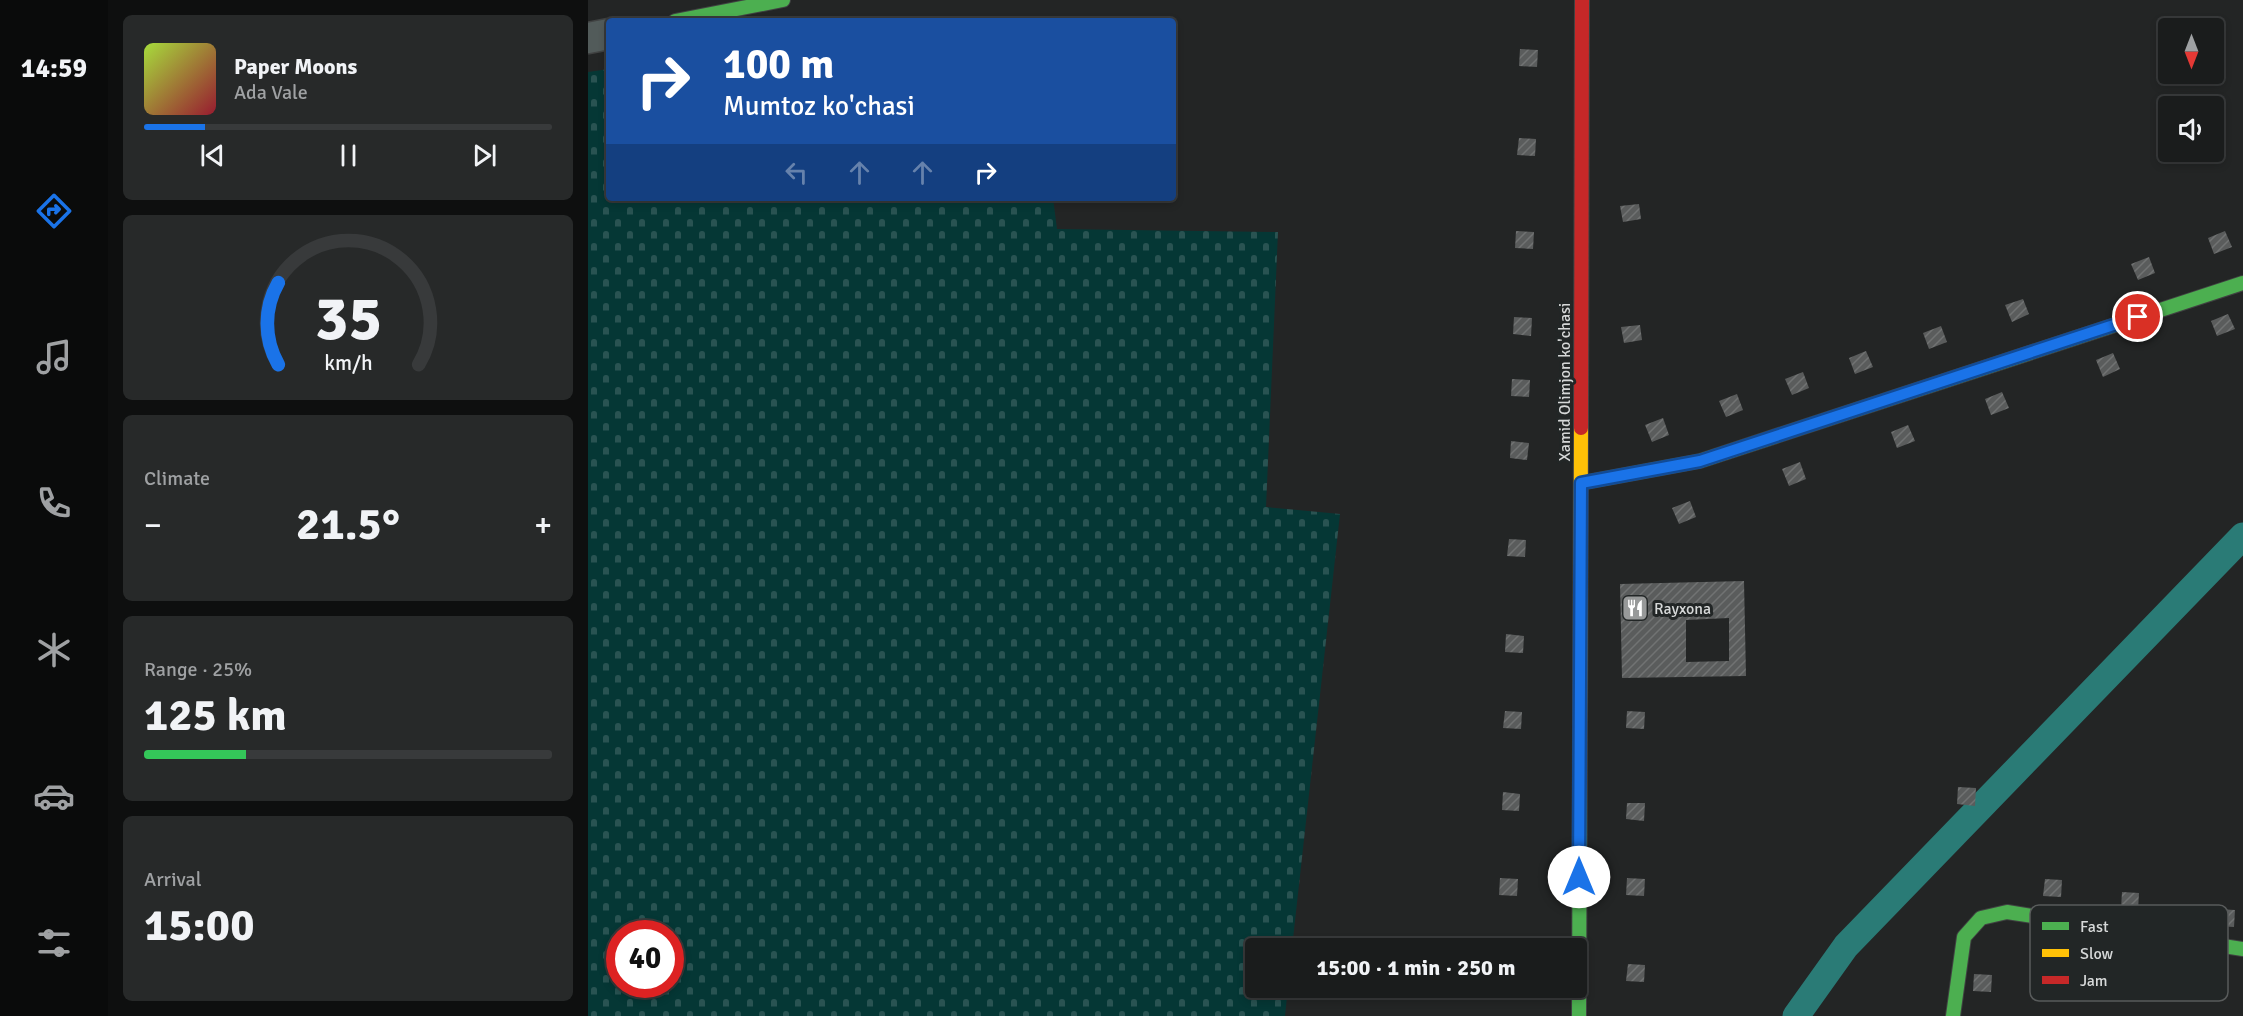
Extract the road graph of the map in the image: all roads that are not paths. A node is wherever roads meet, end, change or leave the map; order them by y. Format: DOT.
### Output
graph roads {
  1 [pos="783,0"];
  2 [pos="1582,0"];
  3 [pos="690,18"];
  4 [pos="606,35"];
  5 [pos="588,38"];
  6 [pos="2243,283"];
  7 [pos="1581,483"];
  8 [pos="2030,916"];
  9 [pos="2228,947"];
  10 [pos="2243,949"];
  11 [pos="1579,1016"];
  12 [pos="1953,1016"];
  1 -- 3 [label="street"];
  2 -- 7 [label="street, Xamid Olimjon ko'chasi"];
  4 -- 5 [label="street"];
  6 -- 7 [label="street"];
  7 -- 11 [label="street, Xamid Olimjon ko'chasi"];
  8 -- 12 [label="street"];
  9 -- 10 [label="street"];
}
